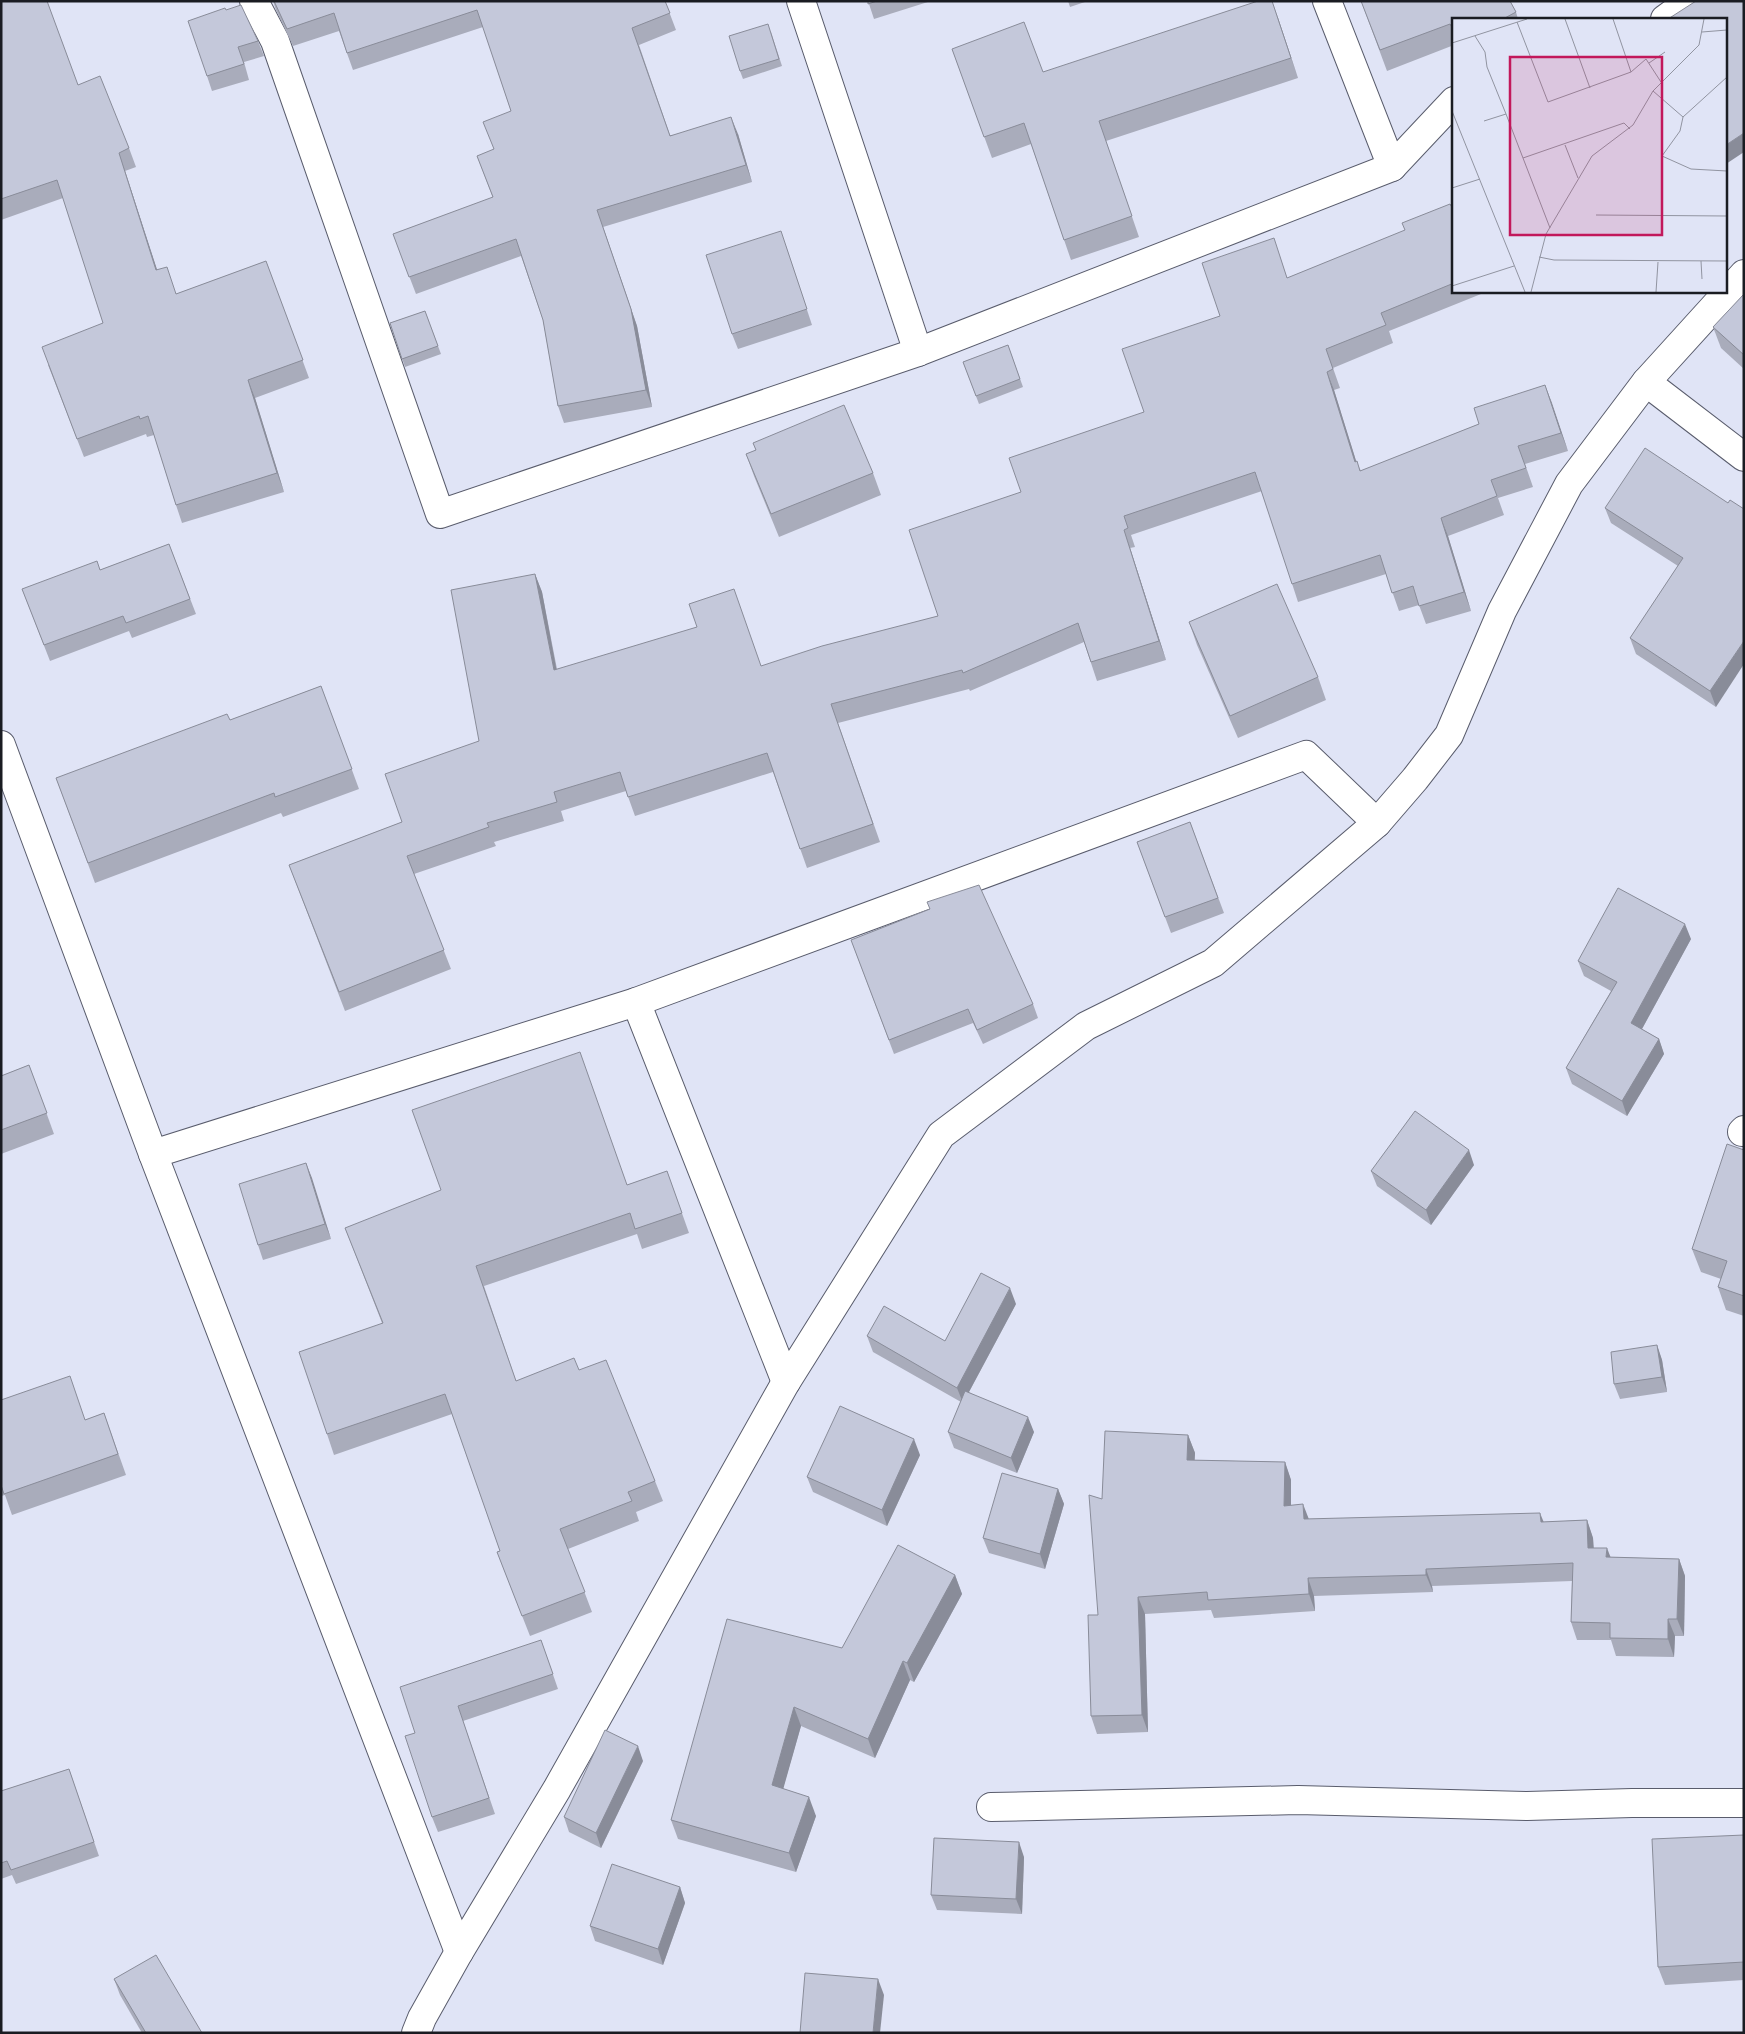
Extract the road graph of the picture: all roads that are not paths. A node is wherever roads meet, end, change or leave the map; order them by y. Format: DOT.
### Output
graph roads {
  1 [pos="254,1"];
  2 [pos="801,1"];
  3 [pos="1327,1"];
  4 [pos="1690,1"];
  5 [pos="1666,18"];
  6 [pos="1452,103"];
  7 [pos="1392,167"];
  8 [pos="1736,273"];
  9 [pos="1728,283"];
  10 [pos="1720,292"];
  11 [pos="918,352"];
  12 [pos="1646,382"];
  13 [pos="1744,457"];
  14 [pos="1,745"];
  15 [pos="1377,824"];
  16 [pos="636,1002"];
  17 [pos="153,1154"];
  18 [pos="786,1382"];
  19 [pos="1744,1803"];
  20 [pos="991,1807"];
  21 [pos="459,1952"];
  22 [pos="416,2033"];
  1 -- 11 [label="street"];
  2 -- 11 [label="street"];
  3 -- 7 [label="street"];
  4 -- 5 [label="street"];
  6 -- 7 [label="street"];
  7 -- 11 [label="street"];
  8 -- 9 [label="street"];
  10 -- 12 [label="street"];
  12 -- 13 [label="street"];
  12 -- 15 [label="street"];
  14 -- 17 [label="street"];
  15 -- 16 [label="street"];
  15 -- 18 [label="street"];
  16 -- 17 [label="street"];
  16 -- 18 [label="street"];
  17 -- 21 [label="street"];
  18 -- 21 [label="street"];
  19 -- 20 [label="street"];
  21 -- 22 [label="street"];
}
